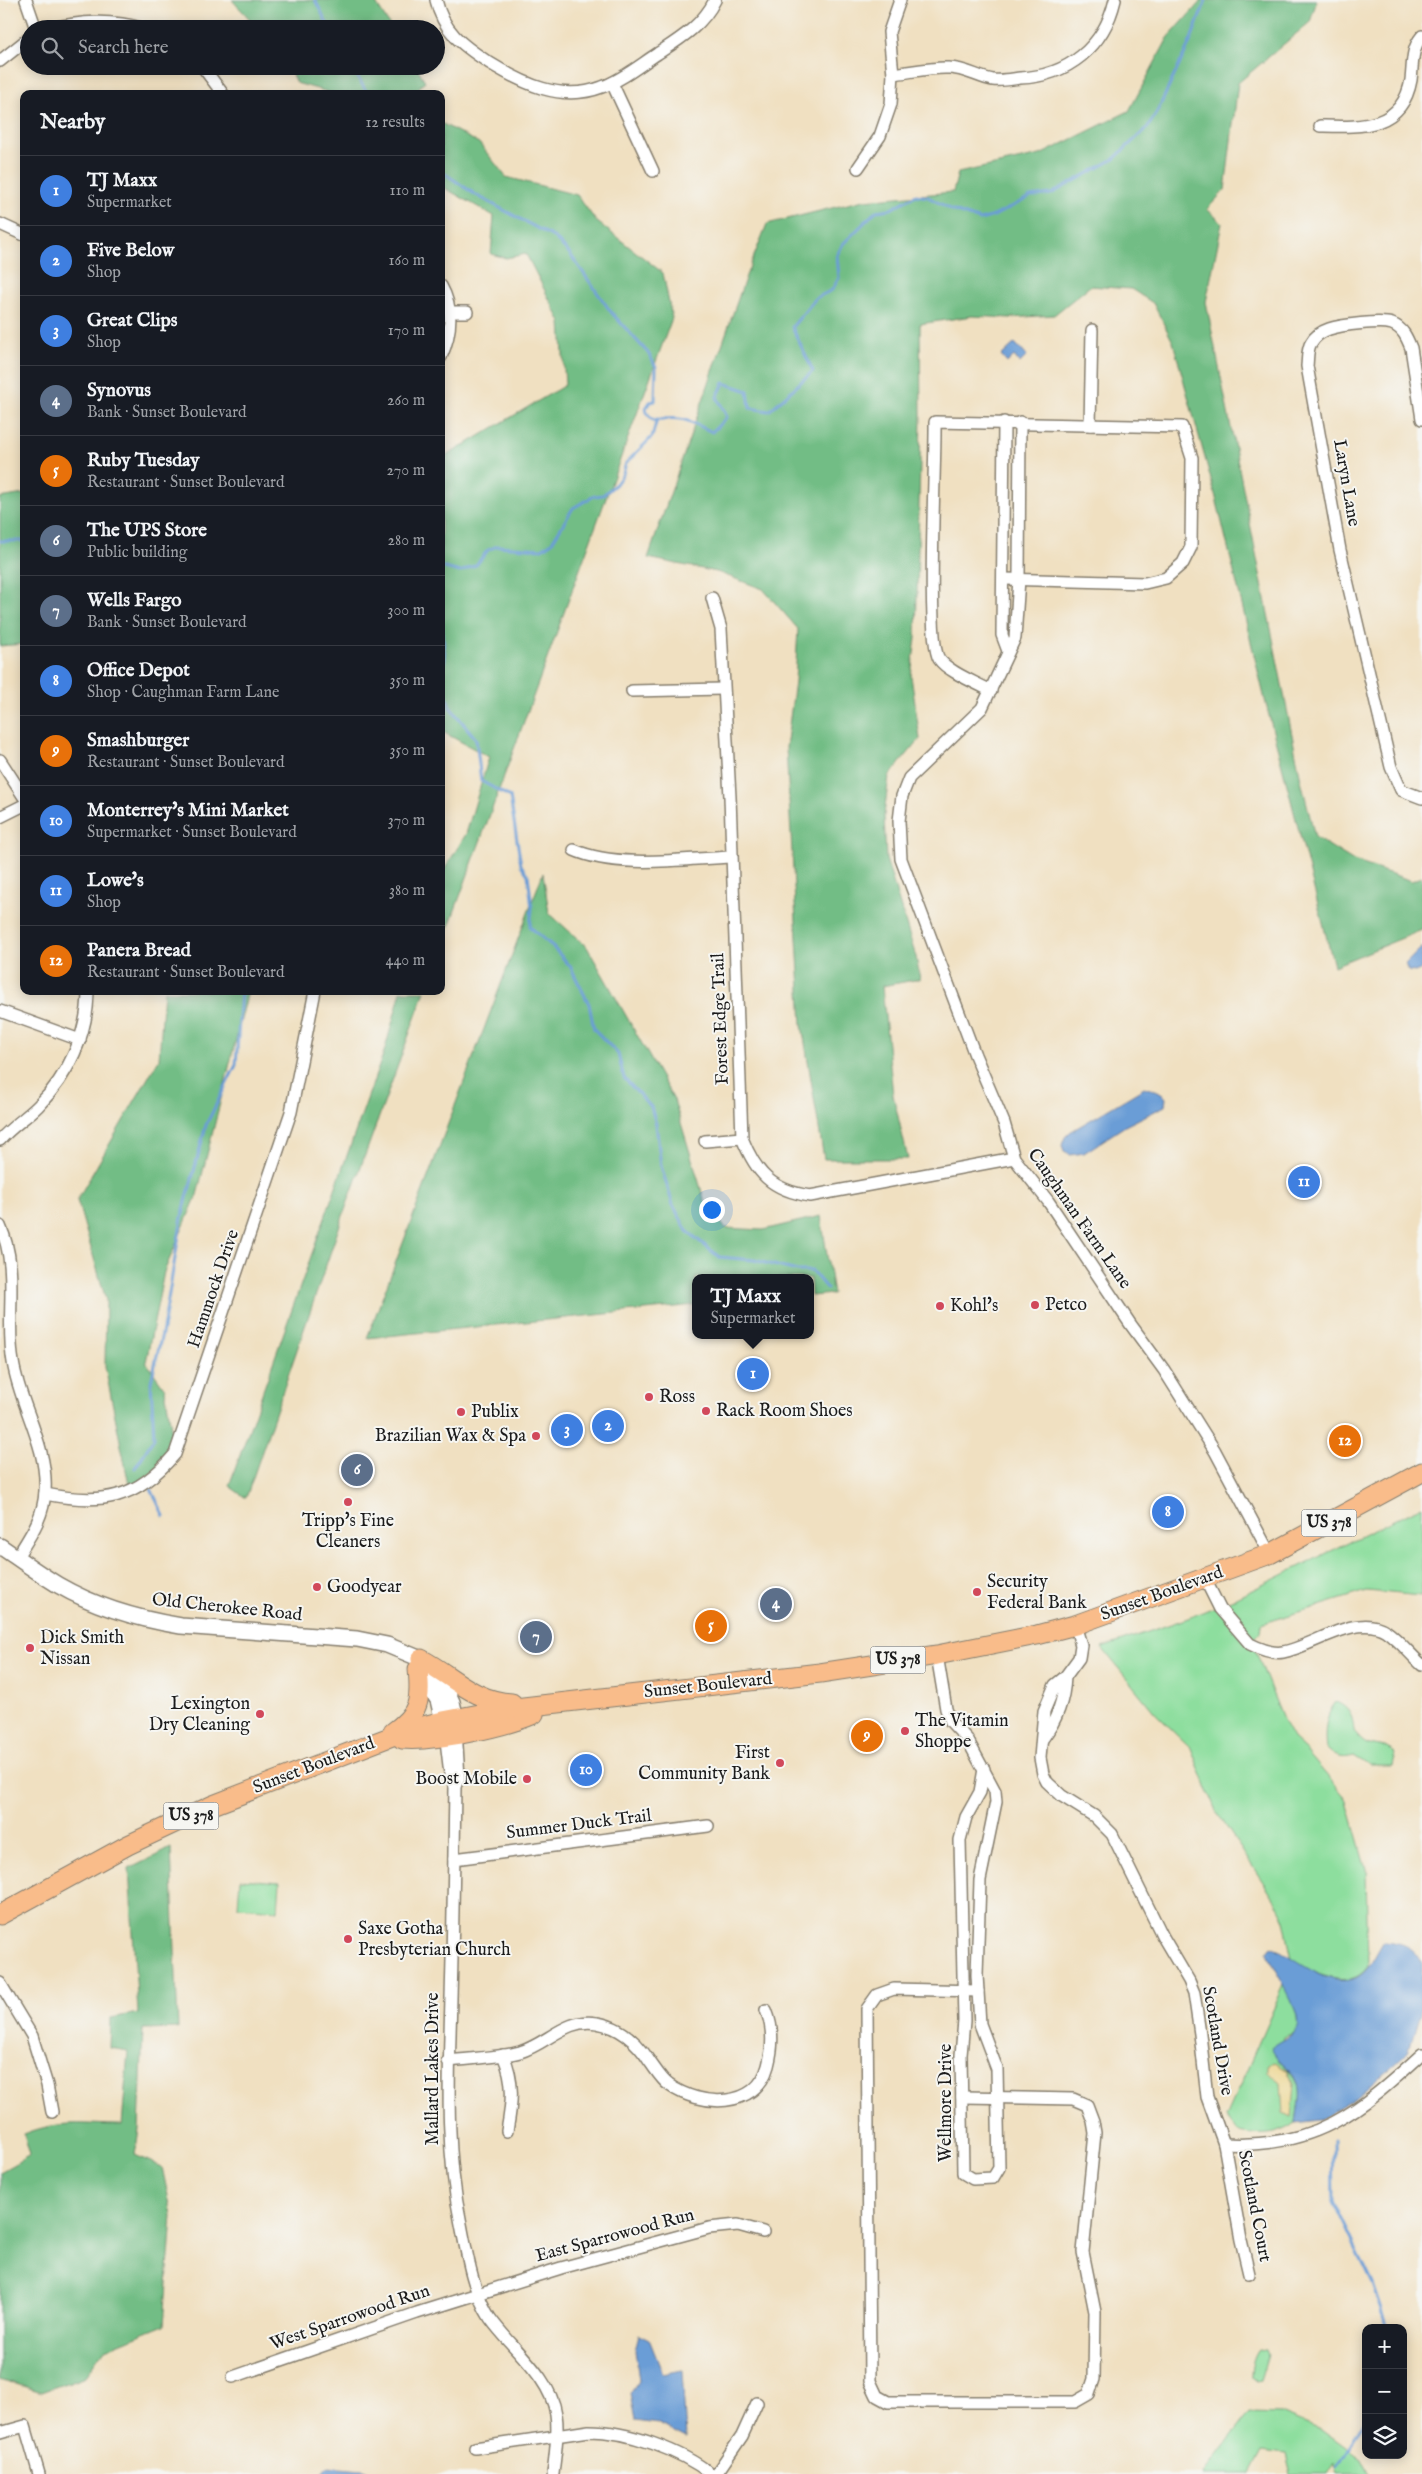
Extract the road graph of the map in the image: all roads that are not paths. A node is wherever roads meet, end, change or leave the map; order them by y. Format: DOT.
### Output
graph roads {
  1 [pos="26,0"];
  2 [pos="436,0"];
  3 [pos="715,0"];
  4 [pos="900,0"];
  5 [pos="1115,0"];
  6 [pos="33,20"];
  7 [pos="443,20"];
  8 [pos="445,24"];
  9 [pos="1422,36"];
  10 [pos="20,45"];
  11 [pos="0,61"];
  12 [pos="893,74"];
  13 [pos="209,75"];
  14 [pos="612,83"];
  15 [pos="221,90"];
  16 [pos="1320,126"];
  17 [pos="858,168"];
  18 [pos="653,171"];
  19 [pos="0,224"];
  20 [pos="20,233"];
  21 [pos="445,296"];
  22 [pos="451,312"];
  23 [pos="468,312"];
  24 [pos="1092,330"];
  25 [pos="445,347"];
  26 [pos="1422,419"];
  27 [pos="1004,422"];
  28 [pos="1020,422"];
  29 [pos="1090,425"];
  30 [pos="1005,579"];
  31 [pos="1019,579"];
  32 [pos="712,598"];
  33 [pos="1008,651"];
  34 [pos="723,689"];
  35 [pos="632,691"];
  36 [pos="991,691"];
  37 [pos="0,760"];
  38 [pos="20,791"];
  39 [pos="1422,798"];
  40 [pos="20,807"];
  41 [pos="0,817"];
  42 [pos="574,850"];
  43 [pos="731,857"];
  44 [pos="88,995"];
  45 [pos="314,995"];
  46 [pos="0,1011"];
  47 [pos="80,1040"];
  48 [pos="742,1138"];
  49 [pos="0,1140"];
  50 [pos="706,1141"];
  51 [pos="1014,1158"];
  52 [pos="0,1226"];
  53 [pos="1422,1472"];
  54 [pos="45,1494"];
  55 [pos="0,1546"];
  56 [pos="1270,1554"];
  57 [pos="17,1557"];
  58 [pos="1205,1579"];
  59 [pos="1075,1625"];
  60 [pos="937,1654"];
  61 [pos="415,1661"];
  62 [pos="1422,1665"];
  63 [pos="547,1705"];
  64 [pos="450,1728"];
  65 [pos="385,1739"];
  66 [pos="984,1769"];
  67 [pos="708,1826"];
  68 [pos="454,1859"];
  69 [pos="0,1915"];
  70 [pos="0,1983"];
  71 [pos="963,1991"];
  72 [pos="978,1991"];
  73 [pos="766,2010"];
  74 [pos="1422,2054"];
  75 [pos="503,2056"];
  76 [pos="448,2060"];
  77 [pos="962,2097"];
  78 [pos="999,2098"];
  79 [pos="52,2112"];
  80 [pos="507,2131"];
  81 [pos="1224,2144"];
  82 [pos="763,2232"];
  83 [pos="1249,2274"];
  84 [pos="478,2293"];
  85 [pos="233,2377"];
  86 [pos="758,2403"];
  87 [pos="0,2433"];
  88 [pos="556,2437"];
  89 [pos="475,2448"];
  90 [pos="39,2474"];
  91 [pos="554,2474"];
  92 [pos="710,2474"];
  93 [pos="716,2474"];
  1 -- 6 [label="street"];
  2 -- 7 [label="street"];
  3 -- 14 [label="street"];
  4 -- 12 [label="street"];
  5 -- 12 [label="street"];
  8 -- 14 [label="street"];
  9 -- 16 [label="street"];
  10 -- 11 [label="street"];
  12 -- 17 [label="street"];
  13 -- 15 [label="street"];
  14 -- 18 [label="street"];
  19 -- 20 [label="street"];
  21 -- 22 [label="street"];
  22 -- 23 [label="street"];
  22 -- 25 [label="street"];
  24 -- 29 [label="street"];
  26 -- 39 [label="street, Laryn Lane"];
  27 -- 28 [label="street"];
  27 -- 30 [label="street"];
  27 -- 36 [label="street"];
  28 -- 29 [label="street"];
  28 -- 31 [label="street, Caughman Farm Lane"];
  29 -- 31 [label="street"];
  30 -- 31 [label="street"];
  30 -- 33 [label="street"];
  31 -- 33 [label="street, Caughman Farm Lane"];
  32 -- 34 [label="street, Forest Edge Trail"];
  33 -- 36 [label="street, Caughman Farm Lane"];
  34 -- 35 [label="street"];
  34 -- 43 [label="street, Forest Edge Trail"];
  36 -- 51 [label="street, Caughman Farm Lane"];
  37 -- 38 [label="street"];
  40 -- 41 [label="street"];
  42 -- 43 [label="street"];
  43 -- 48 [label="street, Forest Edge Trail"];
  44 -- 47 [label="street"];
  45 -- 54 [label="street, Hammock Drive"];
  46 -- 47 [label="street"];
  47 -- 49 [label="street"];
  48 -- 50 [label="street"];
  48 -- 51 [label="street, Forest Edge Trail"];
  51 -- 56 [label="street, Caughman Farm Lane"];
  52 -- 54 [label="street"];
  53 -- 56 [label="main road, Sunset Boulevard / US 378"];
  54 -- 57 [label="street"];
  55 -- 57 [label="street, Old Cherokee Road"];
  56 -- 58 [label="main road, Sunset Boulevard / US 378"];
  57 -- 61 [label="street, Old Cherokee Road"];
  58 -- 59 [label="main road, Sunset Boulevard / US 378"];
  58 -- 62 [label="street"];
  59 -- 60 [label="main road, Sunset Boulevard / US 378"];
  59 -- 81 [label="street, Scotland Drive"];
  60 -- 63 [label="main road, Sunset Boulevard / US 378"];
  60 -- 66 [label="street, Wellmore Drive"];
  61 -- 63 [label="main road"];
  61 -- 64 [label="street"];
  61 -- 65 [label="main road"];
  63 -- 64 [label="main road, Sunset Boulevard / US 378"];
  64 -- 65 [label="main road, Sunset Boulevard"];
  64 -- 68 [label="street, Mallard Lakes Drive"];
  65 -- 69 [label="main road, Sunset Boulevard / US 378"];
  66 -- 71 [label="street, Wellmore Drive"];
  66 -- 72 [label="street, Wellmore Drive"];
  67 -- 68 [label="street, Summer Duck Trail"];
  68 -- 76 [label="street, Mallard Lakes Drive"];
  70 -- 79 [label="street"];
  71 -- 72 [label="street"];
  71 -- 77 [label="street, Wellmore Drive"];
  71 -- 78 [label="street"];
  72 -- 78 [label="street, Wellmore Drive"];
  73 -- 75 [label="street"];
  74 -- 81 [label="street"];
  75 -- 76 [label="street"];
  75 -- 80 [label="street"];
  76 -- 84 [label="street, Mallard Lakes Drive"];
  77 -- 78 [label="street"];
  77 -- 78 [label="street, Wellmore Drive"];
  81 -- 83 [label="street, Scotland Court"];
  82 -- 84 [label="street, East Sparrowood Run"];
  84 -- 85 [label="street, West Sparrowood Run"];
  84 -- 88 [label="street, Mallard Lakes Drive"];
  86 -- 93 [label="street"];
  87 -- 90 [label="street"];
  88 -- 89 [label="street"];
  88 -- 91 [label="street, Mallard Lakes Drive"];
  88 -- 92 [label="street"];
}
